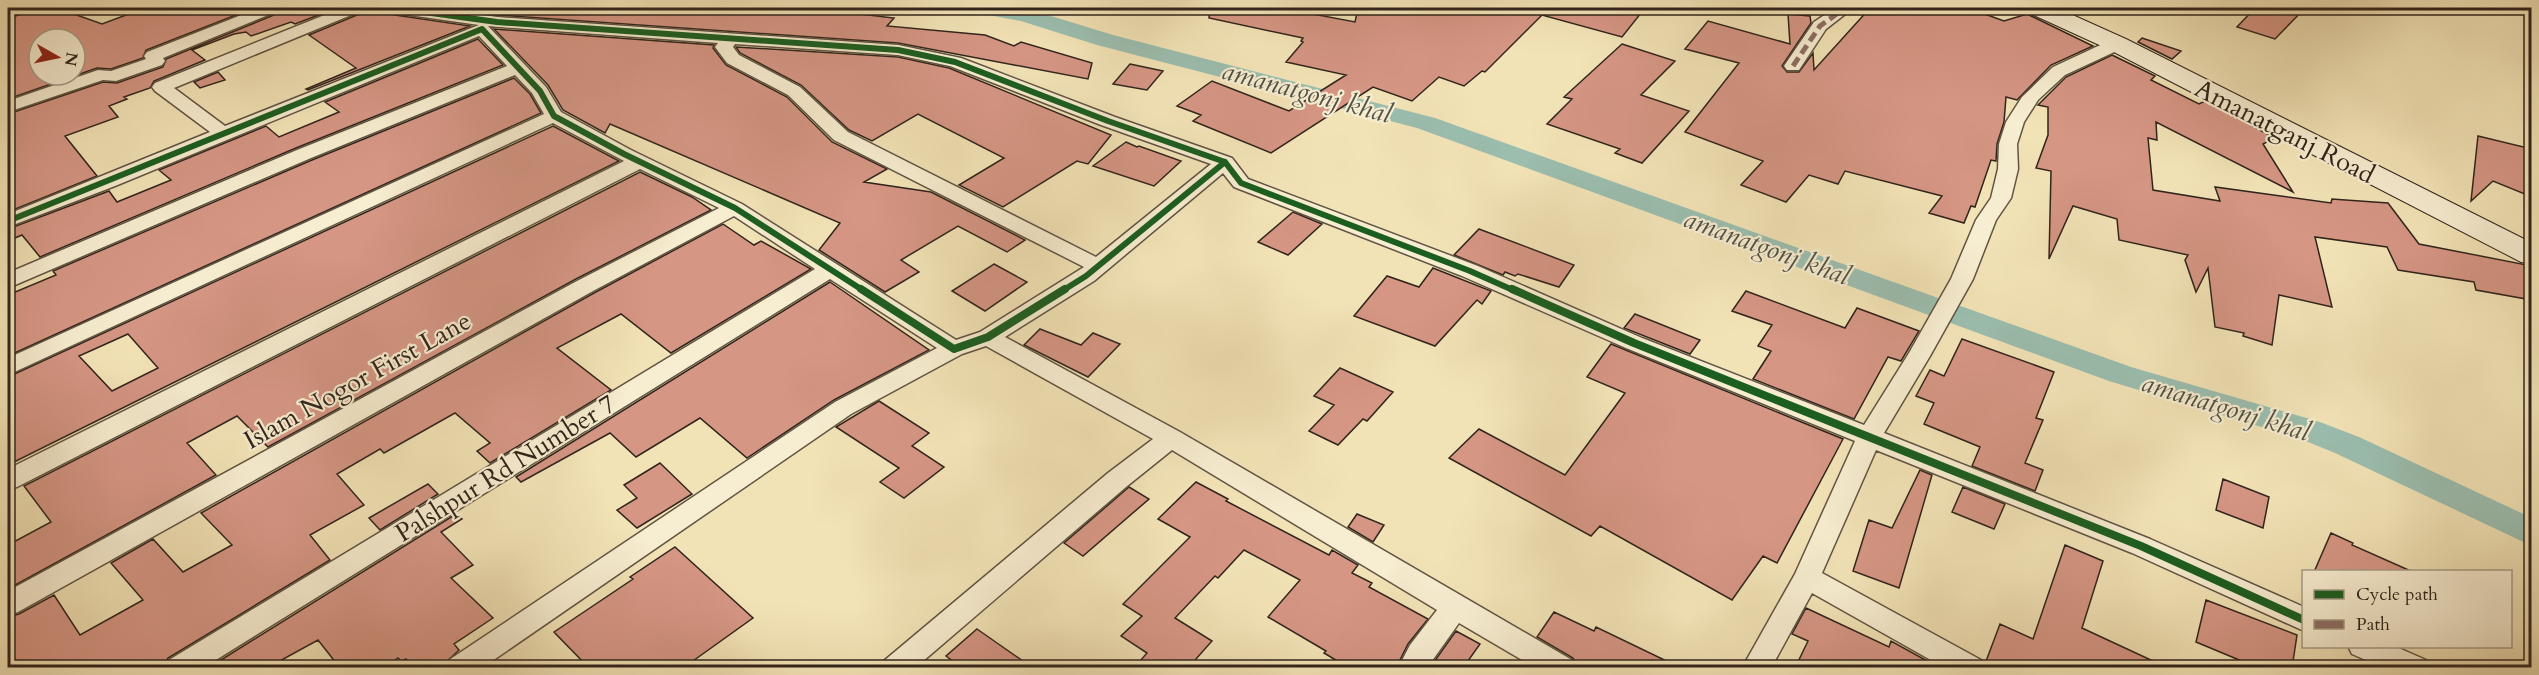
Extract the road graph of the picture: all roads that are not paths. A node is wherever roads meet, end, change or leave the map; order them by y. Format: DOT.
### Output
graph roads {
  1 [pos="272,8"];
  2 [pos="354,8"];
  3 [pos="395,8"];
  4 [pos="1845,8"];
  5 [pos="2037,8"];
  6 [pos="489,26"];
  7 [pos="730,38"];
  8 [pos="2117,44"];
  9 [pos="1793,66"];
  10 [pos="516,68"];
  11 [pos="8,107"];
  12 [pos="554,116"];
  13 [pos="223,133"];
  14 [pos="641,161"];
  15 [pos="1225,162"];
  16 [pos="735,208"];
  17 [pos="8,221"];
  18 [pos="2532,255"];
  19 [pos="1098,266"];
  20 [pos="831,269"];
  21 [pos="8,281"];
  22 [pos="988,338"];
  23 [pos="954,349"];
  24 [pos="8,366"];
  25 [pos="1171,438"];
  26 [pos="1869,438"];
  27 [pos="8,480"];
  28 [pos="1807,577"];
  29 [pos="8,604"];
  30 [pos="1455,607"];
  31 [pos="2302,619"];
  32 [pos="2367,648"];
  33 [pos="179,668"];
  34 [pos="459,668"];
  35 [pos="895,668"];
  36 [pos="1412,668"];
  37 [pos="1562,668"];
  38 [pos="1756,668"];
  39 [pos="1971,668"];
  40 [pos="2416,668"];
  1 -- 11 [label="street"];
  2 -- 13 [label="street"];
  3 -- 6 [label="street"];
  4 -- 9 [label="street"];
  5 -- 8 [label="main road, Amanatganj Road"];
  6 -- 7 [label="street"];
  6 -- 10 [label="street"];
  6 -- 13 [label="street"];
  7 -- 15 [label="street"];
  7 -- 19 [label="street"];
  8 -- 18 [label="main road, Amanatganj Road"];
  8 -- 26 [label="street"];
  10 -- 12 [label="street"];
  10 -- 21 [label="street"];
  12 -- 14 [label="street"];
  12 -- 24 [label="street"];
  13 -- 17 [label="street"];
  14 -- 16 [label="street"];
  14 -- 27 [label="street"];
  15 -- 19 [label="street"];
  15 -- 26 [label="street"];
  16 -- 20 [label="street"];
  16 -- 29 [label="street, Islam Nogor First Lane"];
  19 -- 22 [label="street"];
  20 -- 23 [label="street"];
  20 -- 33 [label="street, Palshpur Rd Number 7"];
  22 -- 23 [label="street"];
  22 -- 25 [label="street"];
  23 -- 34 [label="street"];
  25 -- 30 [label="street"];
  25 -- 35 [label="street"];
  26 -- 28 [label="street"];
  26 -- 31 [label="street"];
  28 -- 38 [label="street"];
  28 -- 39 [label="street"];
  30 -- 36 [label="street"];
  30 -- 37 [label="street"];
  32 -- 40 [label="street"];
}
